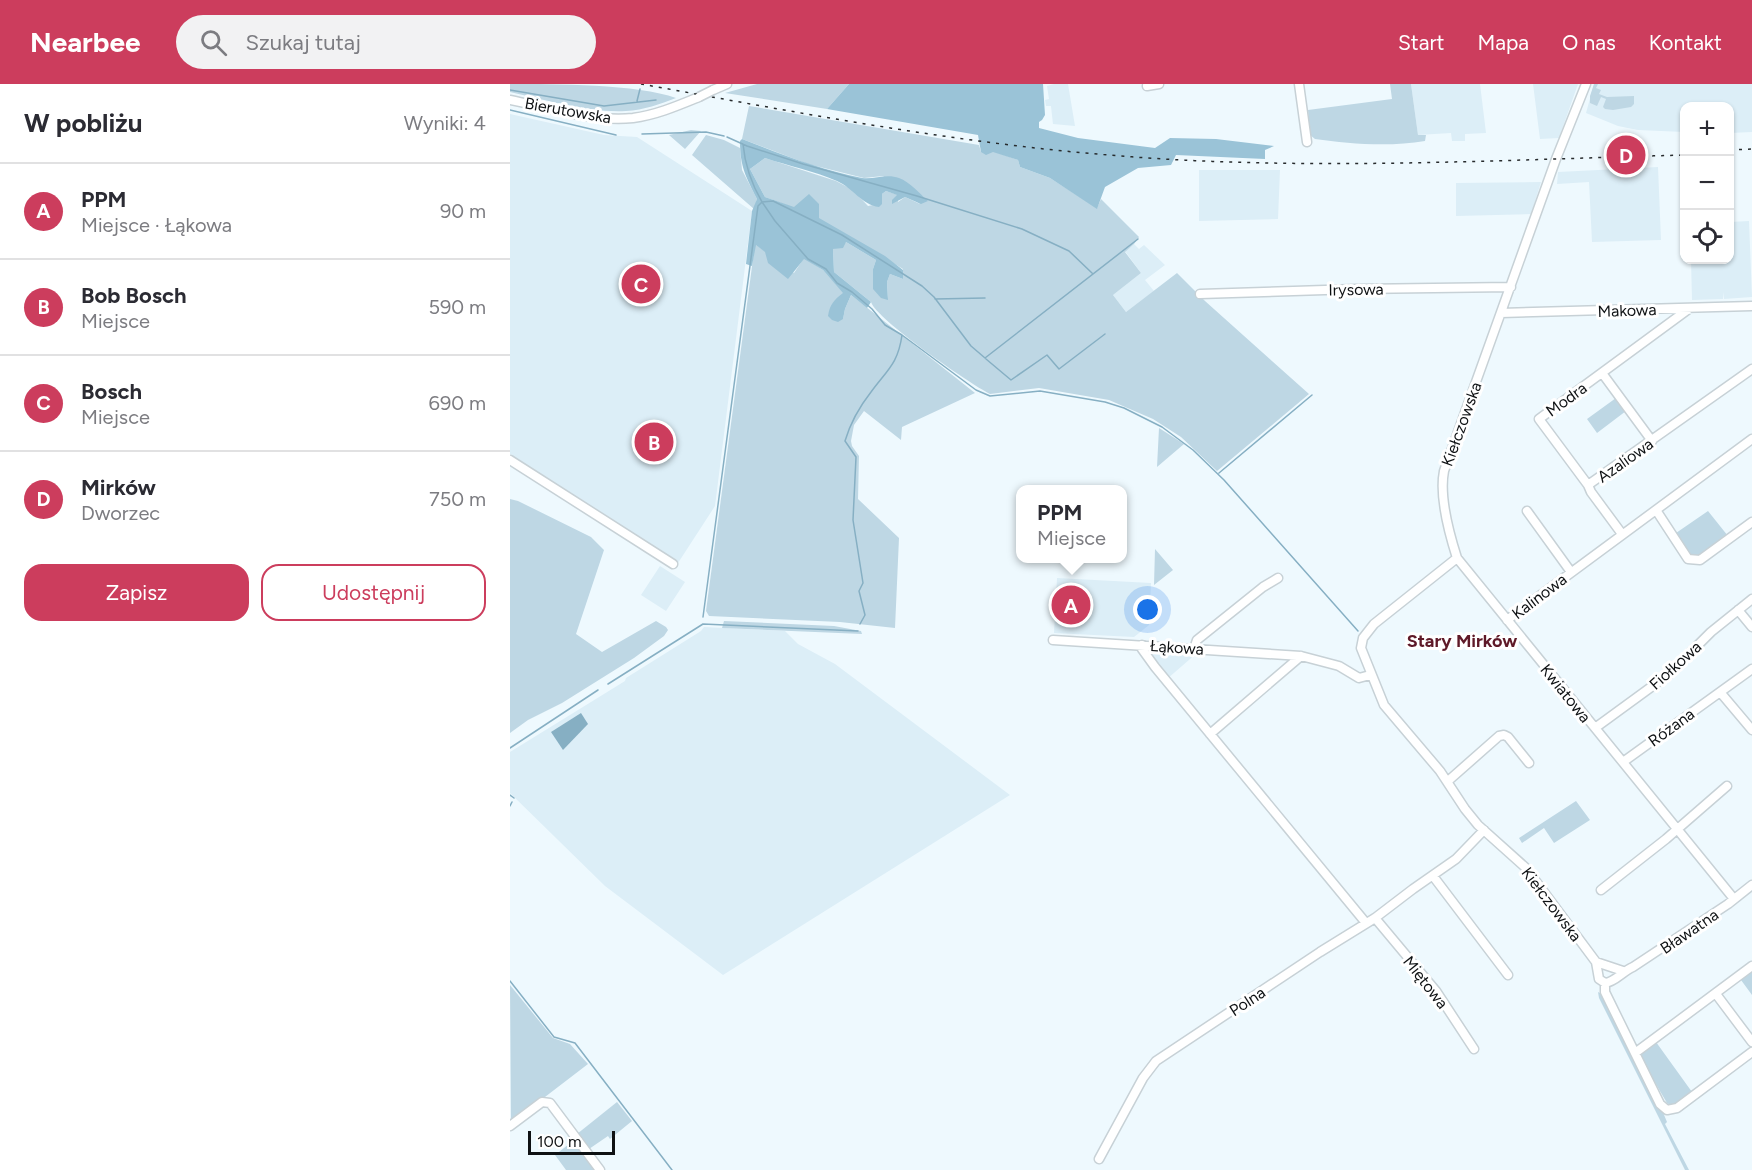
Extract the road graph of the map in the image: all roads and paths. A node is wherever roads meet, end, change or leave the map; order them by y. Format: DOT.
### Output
graph roads {
  1 [pos="728,84"];
  2 [pos="1159,84"];
  3 [pos="1299,84"];
  4 [pos="1586,84"];
  5 [pos="1147,86"];
  6 [pos="510,100"];
  7 [pos="1307,142"];
  8 [pos="1511,287"];
  9 [pos="1200,294"];
  10 [pos="1752,306"];
  11 [pos="1690,308"];
  12 [pos="1501,313"];
  13 [pos="1752,369"];
  14 [pos="1602,373"];
  15 [pos="1752,439"];
  16 [pos="1652,441"];
  17 [pos="510,460"];
  18 [pos="1588,485"];
  19 [pos="1656,510"];
  20 [pos="1527,511"];
  21 [pos="1752,522"];
  22 [pos="1622,534"];
  23 [pos="1457,558"];
  24 [pos="673,564"];
  25 [pos="1571,572"];
  26 [pos="1278,578"];
  27 [pos="1752,599"];
  28 [pos="1738,610"];
  29 [pos="1508,620"];
  30 [pos="1752,627"];
  31 [pos="1053,640"];
  32 [pos="1142,645"];
  33 [pos="1194,649"];
  34 [pos="1301,656"];
  35 [pos="1752,669"];
  36 [pos="1370,675"];
  37 [pos="1720,692"];
  38 [pos="1595,728"];
  39 [pos="1752,730"];
  40 [pos="1210,734"];
  41 [pos="1623,762"];
  42 [pos="1529,763"];
  43 [pos="1448,781"];
  44 [pos="1727,786"];
  45 [pos="1484,830"];
  46 [pos="1679,830"];
  47 [pos="1645,861"];
  48 [pos="1433,876"];
  49 [pos="1752,885"];
  50 [pos="1601,890"];
  51 [pos="1734,899"];
  52 [pos="1375,918"];
  53 [pos="1366,923"];
  54 [pos="1596,962"];
  55 [pos="1752,966"];
  56 [pos="1623,971"];
  57 [pos="1508,975"];
  58 [pos="1602,981"];
  59 [pos="1716,994"];
  60 [pos="1752,1042"];
  61 [pos="1474,1049"];
  62 [pos="1752,1052"];
  63 [pos="1635,1053"];
  64 [pos="510,1126"];
  65 [pos="1099,1159"];
  66 [pos="600,1170"];
  1 -- 6 [label="street, Bierutowska, bridge"];
  2 -- 5 [label="street"];
  3 -- 7 [label="street"];
  4 -- 8 [label="street, Kiełczowska"];
  8 -- 9 [label="street, Irysowa"];
  8 -- 12 [label="street, Kiełczowska"];
  10 -- 11 [label="street, Makowa"];
  11 -- 12 [label="street, Makowa"];
  11 -- 14 [label="street, Modra"];
  12 -- 23 [label="street, Kiełczowska"];
  13 -- 16 [label="street, Azaliowa"];
  14 -- 16 [label="street, Modra"];
  14 -- 18 [label="street, Modra"];
  15 -- 19 [label="street"];
  16 -- 18 [label="street, Azaliowa"];
  17 -- 24 [label="street"];
  18 -- 22 [label="street, Azaliowa"];
  19 -- 21 [label="street"];
  19 -- 22 [label="street"];
  20 -- 25 [label="street, Kalinowa"];
  22 -- 25 [label="street, Kalinowa"];
  23 -- 29 [label="street, Kwiatowa"];
  23 -- 36 [label="street, Kiełczowska"];
  25 -- 29 [label="street, Kalinowa"];
  26 -- 33 [label="street"];
  27 -- 28 [label="street, Fiołkowa"];
  28 -- 30 [label="street"];
  28 -- 38 [label="street, Fiołkowa"];
  29 -- 38 [label="street, Kwiatowa"];
  31 -- 32 [label="street, Łąkowa"];
  32 -- 33 [label="street, Łąkowa"];
  32 -- 40 [label="street"];
  33 -- 34 [label="street, Łąkowa"];
  34 -- 36 [label="street, Łąkowa"];
  34 -- 40 [label="street"];
  35 -- 37 [label="street, Różana"];
  36 -- 43 [label="street, Kiełczowska"];
  37 -- 39 [label="street"];
  37 -- 41 [label="street, Różana"];
  38 -- 41 [label="street, Kwiatowa"];
  40 -- 53 [label="street"];
  41 -- 46 [label="street, Kwiatowa"];
  42 -- 43 [label="street"];
  43 -- 45 [label="street, Kiełczowska"];
  44 -- 46 [label="street"];
  45 -- 48 [label="street, Polna"];
  45 -- 54 [label="street, Kiełczowska"];
  46 -- 47 [label="street"];
  46 -- 50 [label="street"];
  46 -- 51 [label="street, Kwiatowa"];
  48 -- 52 [label="street, Polna"];
  48 -- 57 [label="street"];
  49 -- 51 [label="street, Bławatna"];
  51 -- 56 [label="street, Bławatna"];
  52 -- 53 [label="street, Polna"];
  52 -- 61 [label="street, Miętowa"];
  53 -- 65 [label="street, Polna"];
  54 -- 56 [label="street"];
  54 -- 58 [label="street, Kiełczowska"];
  55 -- 59 [label="street"];
  56 -- 58 [label="street, Bławatna"];
  58 -- 63 [label="street, Kiełczowska"];
  59 -- 60 [label="street"];
  59 -- 63 [label="street"];
  62 -- 63 [label="street, Kiełczowska"];
  64 -- 66 [label="street"];
}
